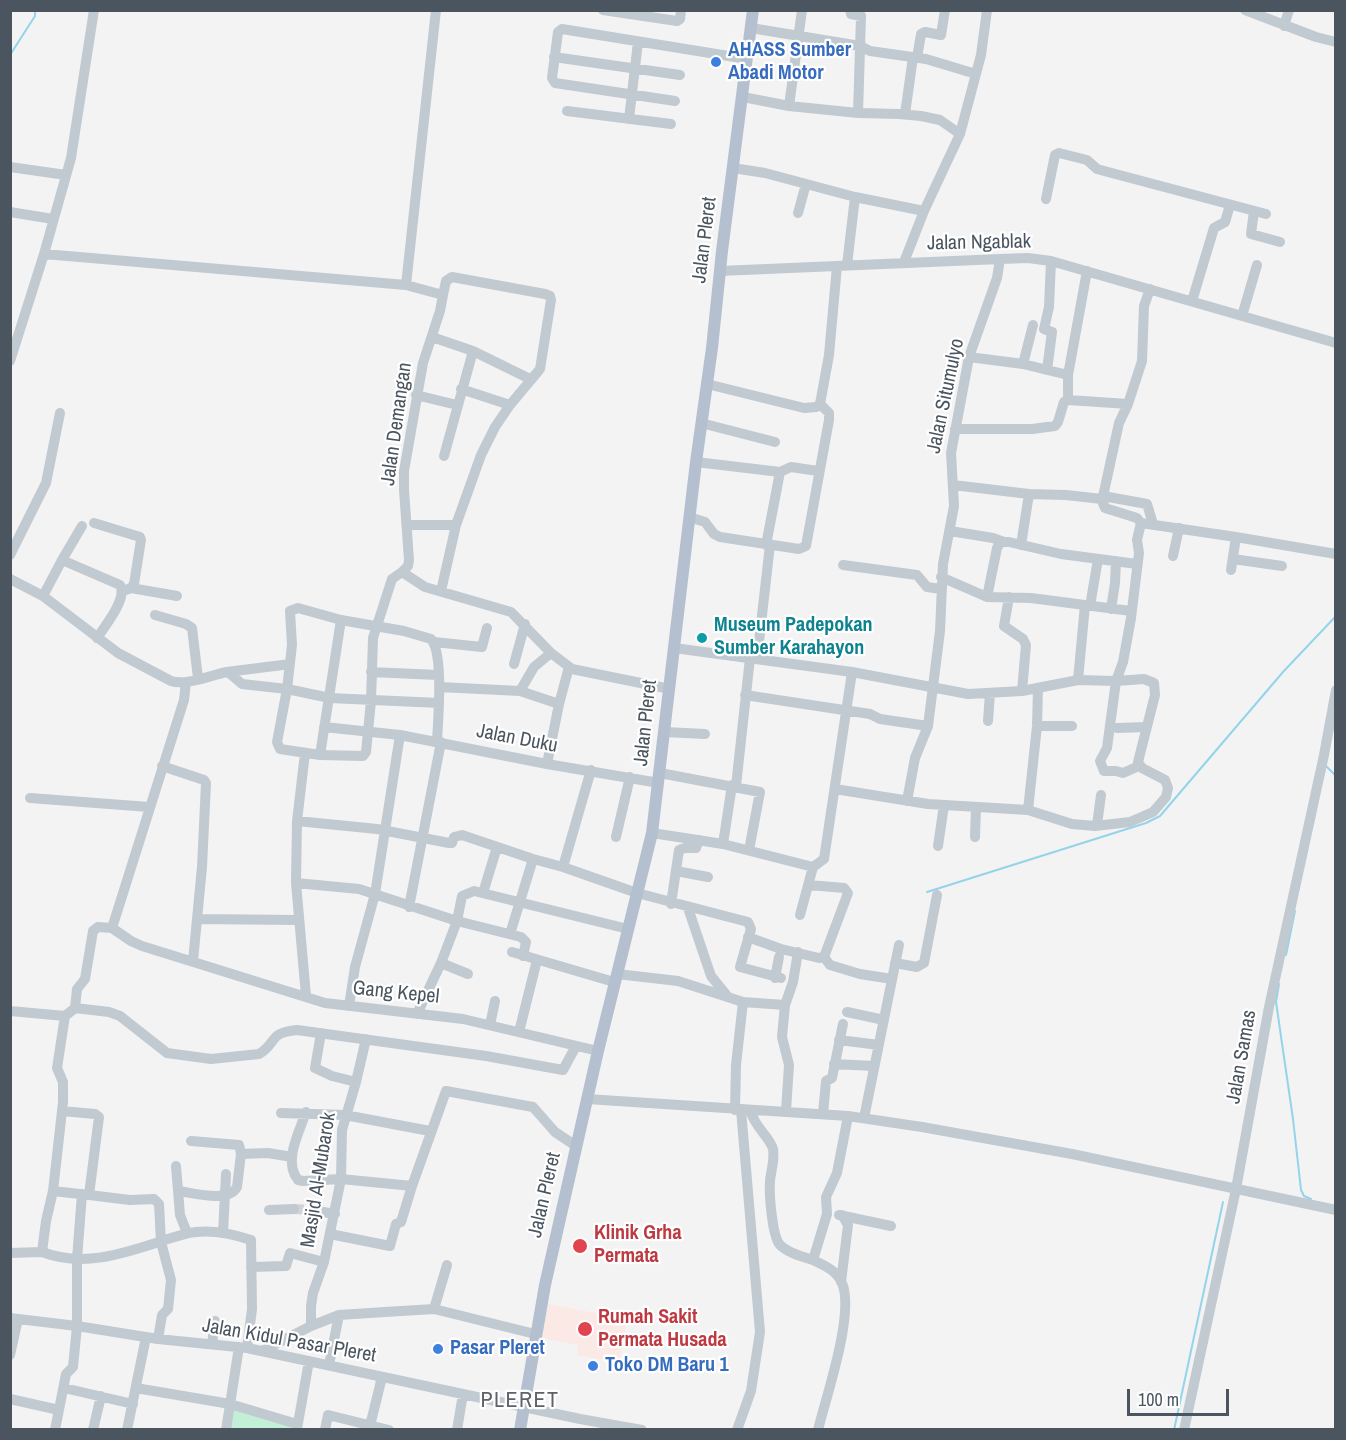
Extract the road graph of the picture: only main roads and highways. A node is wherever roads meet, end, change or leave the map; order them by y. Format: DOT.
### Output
graph roads {
  1 [pos="753,10"];
  2 [pos="520,1430"];
  1 -- 2 [label="main road, Jalan Pleret"];
}
